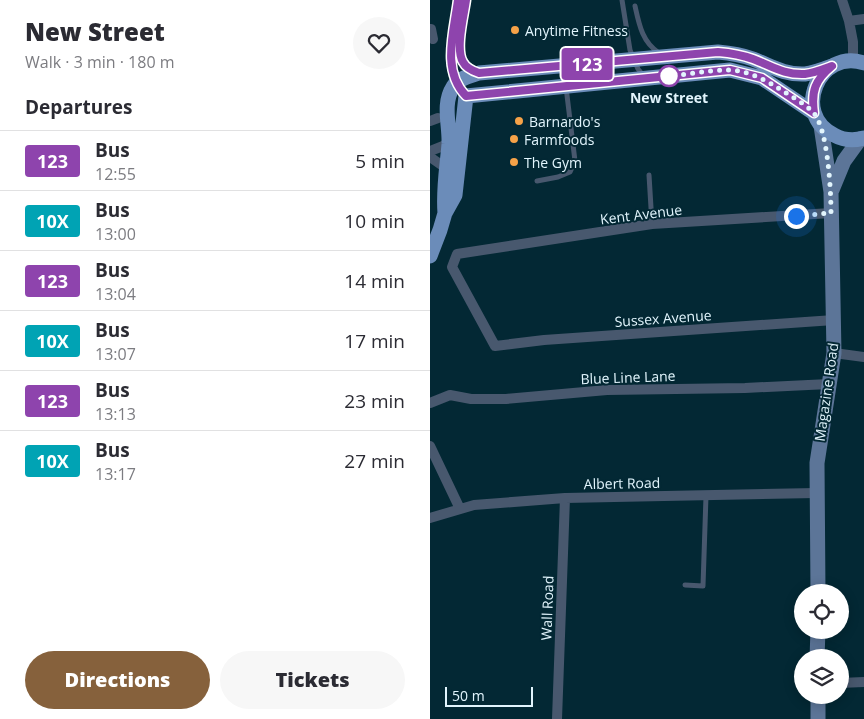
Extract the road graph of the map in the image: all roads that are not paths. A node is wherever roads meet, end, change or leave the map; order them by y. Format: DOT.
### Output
graph roads {
  1 [pos="458,0"];
  2 [pos="466,0"];
  3 [pos="622,0"];
  4 [pos="850,0"];
  5 [pos="843,5"];
  6 [pos="635,6"];
  7 [pos="864,19"];
  8 [pos="849,21"];
  9 [pos="662,56"];
  10 [pos="634,59"];
  11 [pos="860,61"];
  12 [pos="832,66"];
  13 [pos="479,73"];
  14 [pos="646,78"];
  15 [pos="456,82"];
  16 [pos="566,86"];
  17 [pos="466,96"];
  18 [pos="818,119"];
  19 [pos="862,138"];
  20 [pos="449,141"];
  21 [pos="430,150"];
  22 [pos="430,157"];
  23 [pos="446,168"];
  24 [pos="649,175"];
  25 [pos="457,180"];
  26 [pos="537,181"];
  27 [pos="831,192"];
  28 [pos="445,213"];
  29 [pos="831,213"];
  30 [pos="652,224"];
  31 [pos="430,256"];
  32 [pos="834,320"];
  33 [pos="495,346"];
  34 [pos="834,353"];
  35 [pos="864,357"];
  36 [pos="829,384"];
  37 [pos="430,403"];
  38 [pos="430,446"];
  39 [pos="816,493"];
  40 [pos="706,496"];
  41 [pos="565,498"];
  42 [pos="460,508"];
  43 [pos="430,518"];
  44 [pos="818,584"];
  45 [pos="685,585"];
  46 [pos="864,682"];
  47 [pos="849,683"];
  48 [pos="818,704"];
  49 [pos="557,719"];
  50 [pos="818,719"];
  1 -- 15 [label="street"];
  2 -- 13 [label="street"];
  3 -- 10 [label="lane"];
  4 -- 5 [label="street"];
  5 -- 8 [label="street"];
  6 -- 9 [label="lane"];
  7 -- 8 [label="street"];
  8 -- 11 [label="street"];
  9 -- 10 [label="main road"];
  9 -- 12 [label="main road"];
  10 -- 13 [label="main road"];
  10 -- 14 [label="lane"];
  11 -- 12 [label="main road"];
  12 -- 18 [label="main road"];
  13 -- 15 [label="main road"];
  14 -- 16 [label="main road"];
  14 -- 18 [label="main road"];
  15 -- 17 [label="street"];
  15 -- 20 [label="main road"];
  16 -- 17 [label="main road"];
  16 -- 26 [label="lane"];
  17 -- 25 [label="main road"];
  18 -- 19 [label="main road"];
  18 -- 27 [label="street, Magazine Road"];
  19 -- 27 [label="street, Magazine Road"];
  20 -- 21 [label="street"];
  20 -- 23 [label="main road"];
  22 -- 23 [label="street"];
  23 -- 25 [label="street"];
  23 -- 28 [label="main road"];
  24 -- 30 [label="lane"];
  25 -- 28 [label="main road"];
  27 -- 29 [label="street, Magazine Road"];
  28 -- 31 [label="main road"];
  29 -- 30 [label="street, Kent Avenue"];
  29 -- 32 [label="street, Magazine Road"];
  30 -- 33 [label="street, Kent Avenue"];
  32 -- 33 [label="street, Sussex Avenue"];
  32 -- 34 [label="street, Magazine Road"];
  34 -- 35 [label="street"];
  34 -- 36 [label="street, Magazine Road"];
  36 -- 37 [label="street, Blue Line Lane"];
  36 -- 39 [label="street, Magazine Road"];
  38 -- 42 [label="street"];
  39 -- 40 [label="street, Albert Road"];
  39 -- 44 [label="street, Magazine Road"];
  40 -- 41 [label="street, Albert Road"];
  40 -- 45 [label="lane"];
  41 -- 42 [label="street, Albert Road"];
  41 -- 49 [label="street, Wall Road"];
  42 -- 43 [label="street, Albert Road"];
  46 -- 47 [label="street"];
  48 -- 50 [label="street"];
}
